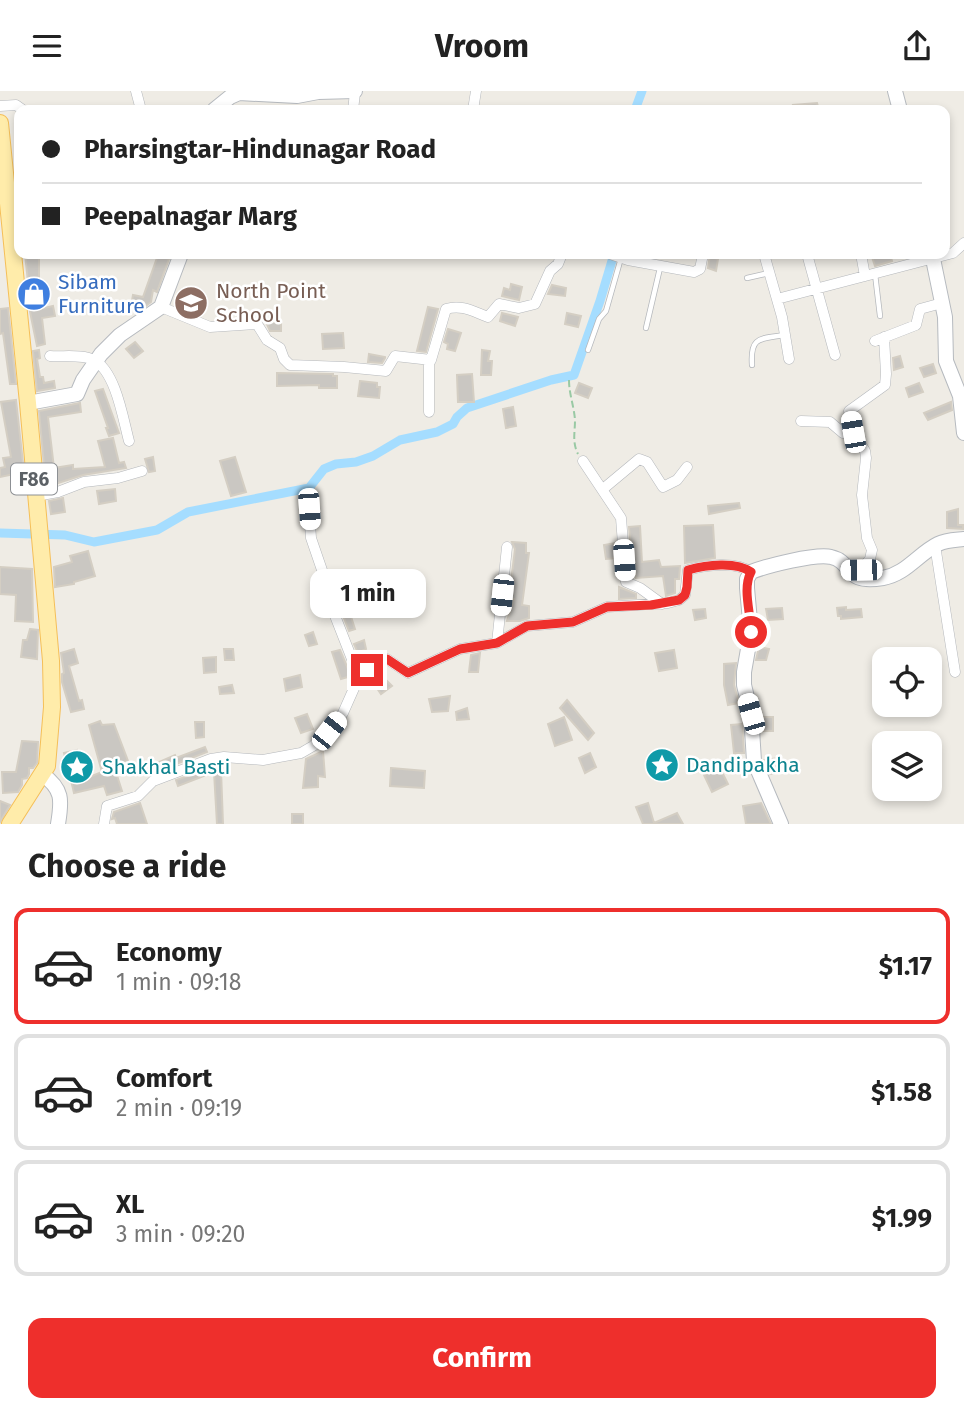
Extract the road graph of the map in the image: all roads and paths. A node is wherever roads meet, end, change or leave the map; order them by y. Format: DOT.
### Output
graph roads {
  1 [pos="355,92"];
  2 [pos="220,105"];
  3 [pos="0,123"];
  4 [pos="964,243"];
  5 [pos="950,253"];
  6 [pos="179,259"];
  7 [pos="560,259"];
  8 [pos="616,259"];
  9 [pos="630,259"];
  10 [pos="702,259"];
  11 [pos="765,259"];
  12 [pos="808,259"];
  13 [pos="863,259"];
  14 [pos="920,259"];
  15 [pos="933,259"];
  16 [pos="660,266"];
  17 [pos="769,273"];
  18 [pos="870,275"];
  19 [pos="747,278"];
  20 [pos="817,288"];
  21 [pos="777,299"];
  22 [pos="942,303"];
  23 [pos="161,306"];
  24 [pos="880,316"];
  25 [pos="646,328"];
  26 [pos="786,335"];
  27 [pos="588,350"];
  28 [pos="835,355"];
  29 [pos="50,356"];
  30 [pos="789,359"];
  31 [pos="96,361"];
  32 [pos="429,361"];
  33 [pos="752,365"];
  34 [pos="569,380"];
  35 [pos="28,403"];
  36 [pos="429,412"];
  37 [pos="801,421"];
  38 [pos="853,432"];
  39 [pos="964,433"];
  40 [pos="129,441"];
  41 [pos="583,461"];
  42 [pos="687,467"];
  43 [pos="142,471"];
  44 [pos="603,489"];
  45 [pos="36,496"];
  46 [pos="309,509"];
  47 [pos="964,539"];
  48 [pos="936,545"];
  49 [pos="507,547"];
  50 [pos="847,570"];
  51 [pos="751,572"];
  52 [pos="662,604"];
  53 [pos="497,643"];
  54 [pos="956,672"];
  55 [pos="359,677"];
  56 [pos="42,774"];
  57 [pos="10,824"];
  58 [pos="58,824"];
  59 [pos="104,824"];
  60 [pos="781,824"];
  1 -- 2 [label="street"];
  3 -- 35 [label="main road, F86"];
  4 -- 5 [label="street"];
  6 -- 23 [label="street"];
  7 -- 32 [label="street"];
  8 -- 27 [label="lane"];
  9 -- 16 [label="street"];
  10 -- 16 [label="street"];
  11 -- 17 [label="street"];
  12 -- 20 [label="street"];
  13 -- 18 [label="street"];
  14 -- 18 [label="street"];
  15 -- 22 [label="street"];
  16 -- 25 [label="lane"];
  17 -- 19 [label="lane"];
  17 -- 21 [label="street"];
  18 -- 20 [label="street"];
  18 -- 24 [label="lane"];
  20 -- 21 [label="street"];
  20 -- 28 [label="street"];
  21 -- 26 [label="street"];
  22 -- 38 [label="street"];
  22 -- 39 [label="street"];
  23 -- 31 [label="street"];
  23 -- 32 [label="street"];
  26 -- 30 [label="street"];
  26 -- 33 [label="lane"];
  29 -- 31 [label="street"];
  31 -- 35 [label="street"];
  31 -- 40 [label="street"];
  32 -- 36 [label="street"];
  34 -- 41 [label="path"];
  35 -- 45 [label="main road, F86"];
  37 -- 38 [label="street"];
  38 -- 50 [label="street"];
  41 -- 44 [label="street"];
  42 -- 44 [label="street"];
  43 -- 45 [label="street"];
  44 -- 52 [label="street"];
  45 -- 56 [label="main road, F86"];
  46 -- 55 [label="street"];
  47 -- 48 [label="street"];
  48 -- 50 [label="street"];
  48 -- 54 [label="street"];
  49 -- 53 [label="street"];
  50 -- 51 [label="street"];
  51 -- 52 [label="street"];
  51 -- 60 [label="street"];
  52 -- 53 [label="street"];
  53 -- 55 [label="street"];
  55 -- 59 [label="street"];
  56 -- 57 [label="main road, F86"];
  56 -- 58 [label="street"];
}
